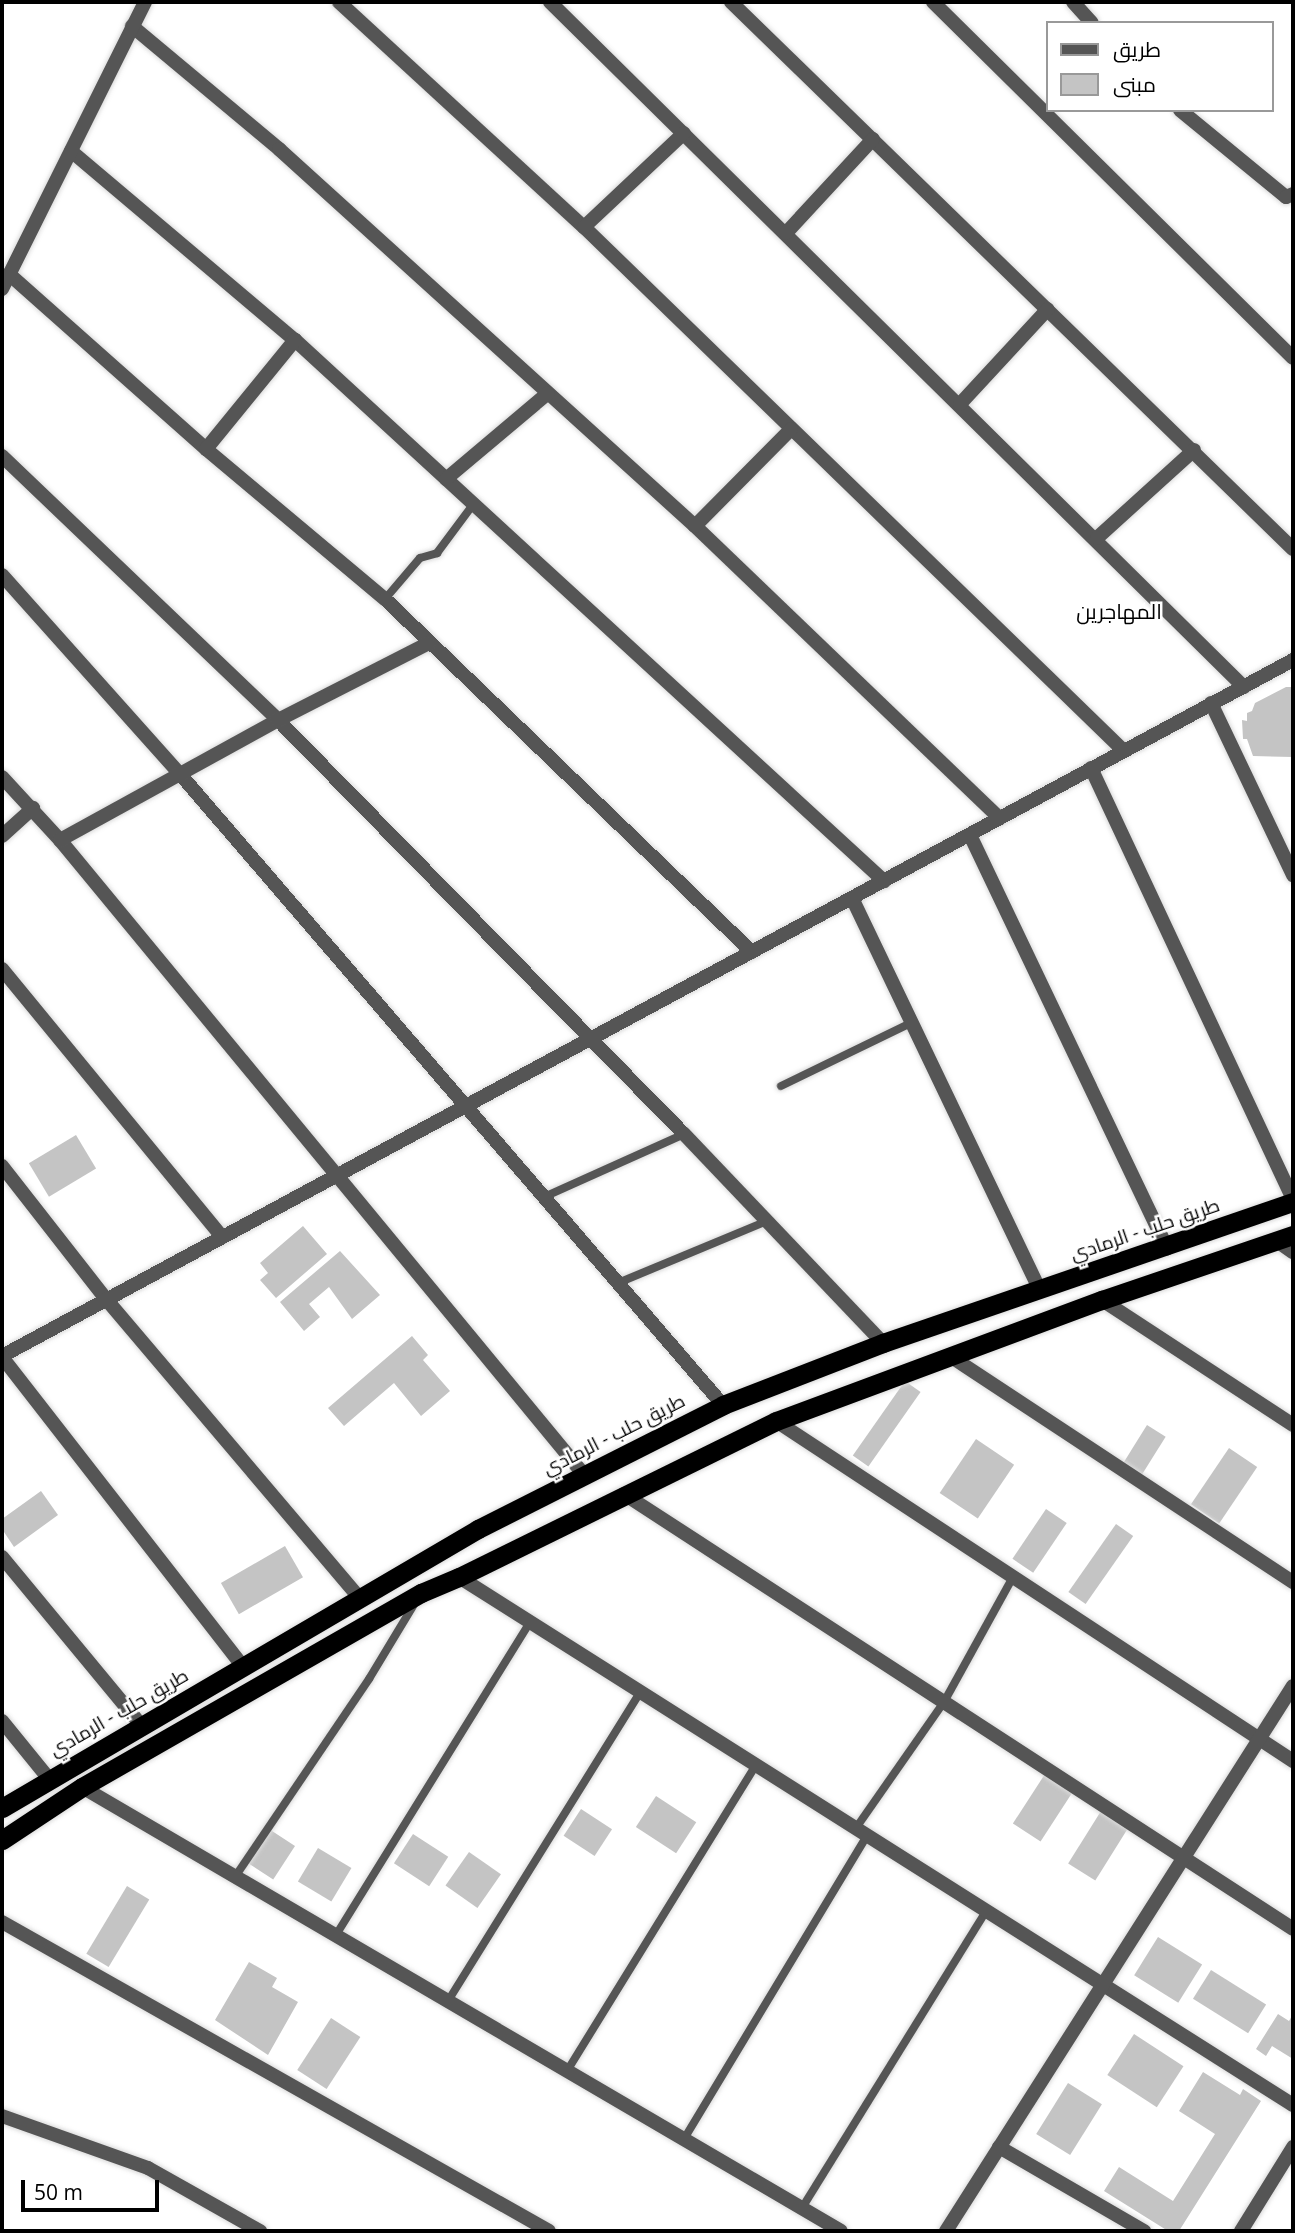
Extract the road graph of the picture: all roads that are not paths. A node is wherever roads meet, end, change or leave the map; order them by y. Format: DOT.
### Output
graph roads {
  1 [pos="145,2"];
  2 [pos="339,2"];
  3 [pos="550,2"];
  4 [pos="731,2"];
  5 [pos="933,2"];
  6 [pos="1073,2"];
  7 [pos="1089,21"];
  8 [pos="132,26"];
  9 [pos="1182,112"];
  10 [pos="684,132"];
  11 [pos="873,139"];
  12 [pos="71,151"];
  13 [pos="1293,194"];
  14 [pos="584,227"];
  15 [pos="786,233"];
  16 [pos="9,274"];
  17 [pos="2,289"];
  18 [pos="1048,309"];
  19 [pos="295,340"];
  20 [pos="1293,358"];
  21 [pos="548,393"];
  22 [pos="960,404"];
  23 [pos="791,429"];
  24 [pos="206,449"];
  25 [pos="1194,450"];
  26 [pos="2,456"];
  27 [pos="446,479"];
  28 [pos="472,506"];
  29 [pos="695,526"];
  30 [pos="1097,538"];
  31 [pos="1293,549"];
  32 [pos="2,575"];
  33 [pos="385,599"];
  34 [pos="429,643"];
  35 [pos="1293,660"];
  36 [pos="1244,687"];
  37 [pos="1211,703"];
  38 [pos="278,720"];
  39 [pos="1124,751"];
  40 [pos="1091,768"];
  41 [pos="180,774"];
  42 [pos="2,777"];
  43 [pos="33,808"];
  44 [pos="1000,818"];
  45 [pos="970,835"];
  46 [pos="2,836"];
  47 [pos="60,840"];
  48 [pos="1293,875"];
  49 [pos="884,881"];
  50 [pos="852,898"];
  51 [pos="752,952"];
  52 [pos="2,969"];
  53 [pos="911,1023"];
  54 [pos="590,1039"];
  55 [pos="781,1086"];
  56 [pos="464,1107"];
  57 [pos="684,1133"];
  58 [pos="2,1166"];
  59 [pos="335,1177"];
  60 [pos="544,1198"];
  61 [pos="1293,1201"];
  62 [pos="767,1221"];
  63 [pos="222,1237"];
  64 [pos="1288,1243"];
  65 [pos="1167,1248"];
  66 [pos="618,1283"];
  67 [pos="1040,1291"];
  68 [pos="106,1299"];
  69 [pos="1102,1300"];
  70 [pos="883,1343"];
  71 [pos="950,1356"];
  72 [pos="2,1357"];
  73 [pos="723,1405"];
  74 [pos="776,1421"];
  75 [pos="1293,1426"];
  76 [pos="585,1476"];
  77 [pos="625,1494"];
  78 [pos="2,1557"];
  79 [pos="459,1577"];
  80 [pos="1013,1577"];
  81 [pos="1293,1582"];
  82 [pos="421,1593"];
  83 [pos="359,1598"];
  84 [pos="530,1622"];
  85 [pos="243,1667"];
  86 [pos="1293,1685"];
  87 [pos="640,1692"];
  88 [pos="944,1702"];
  89 [pos="2,1721"];
  90 [pos="142,1726"];
  91 [pos="1259,1739"];
  92 [pos="1293,1761"];
  93 [pos="756,1765"];
  94 [pos="50,1780"];
  95 [pos="82,1787"];
  96 [pos="2,1808"];
  97 [pos="862,1832"];
  98 [pos="2,1840"];
  99 [pos="1184,1858"];
  100 [pos="235,1877"];
  101 [pos="986,1910"];
  102 [pos="2,1922"];
  103 [pos="1293,1929"];
  104 [pos="335,1936"];
  105 [pos="1103,1985"];
  106 [pos="448,2001"];
  107 [pos="567,2071"];
  108 [pos="1293,2105"];
  109 [pos="2,2116"];
  110 [pos="684,2139"];
  111 [pos="999,2147"];
  112 [pos="1293,2147"];
  113 [pos="802,2208"];
  114 [pos="260,2231"];
  115 [pos="549,2231"];
  116 [pos="841,2231"];
  117 [pos="946,2231"];
  118 [pos="1144,2231"];
  119 [pos="1241,2231"];
  1 -- 8 [label="street"];
  2 -- 14 [label="street"];
  3 -- 10 [label="street"];
  4 -- 11 [label="street"];
  5 -- 20 [label="street"];
  6 -- 7 [label="street"];
  8 -- 12 [label="street"];
  8 -- 21 [label="street"];
  9 -- 13 [label="street"];
  10 -- 14 [label="street"];
  10 -- 15 [label="street"];
  11 -- 15 [label="street"];
  11 -- 18 [label="street"];
  12 -- 16 [label="street"];
  12 -- 19 [label="street"];
  14 -- 23 [label="street"];
  15 -- 22 [label="street"];
  16 -- 17 [label="street"];
  16 -- 24 [label="street"];
  18 -- 22 [label="street"];
  18 -- 25 [label="street"];
  19 -- 24 [label="street"];
  19 -- 27 [label="street"];
  21 -- 27 [label="street"];
  21 -- 29 [label="street"];
  22 -- 30 [label="street"];
  23 -- 29 [label="street"];
  23 -- 39 [label="street"];
  24 -- 33 [label="street"];
  25 -- 30 [label="street"];
  25 -- 31 [label="street"];
  26 -- 38 [label="street"];
  27 -- 28 [label="street"];
  28 -- 33 [label="lane"];
  28 -- 49 [label="street"];
  29 -- 44 [label="street"];
  30 -- 36 [label="street"];
  32 -- 41 [label="street"];
  33 -- 34 [label="street"];
  34 -- 38 [label="street"];
  34 -- 51 [label="street"];
  35 -- 36 [label="street"];
  36 -- 37 [label="street"];
  37 -- 39 [label="street"];
  37 -- 48 [label="street"];
  38 -- 41 [label="street"];
  38 -- 54 [label="street"];
  39 -- 40 [label="street"];
  40 -- 44 [label="street"];
  40 -- 61 [label="street"];
  41 -- 47 [label="street"];
  41 -- 56 [label="street"];
  42 -- 43 [label="street"];
  43 -- 46 [label="street"];
  43 -- 47 [label="street"];
  44 -- 45 [label="street"];
  45 -- 49 [label="street"];
  45 -- 65 [label="street"];
  47 -- 59 [label="street"];
  49 -- 50 [label="street"];
  50 -- 51 [label="street"];
  50 -- 53 [label="street"];
  51 -- 54 [label="street"];
  52 -- 63 [label="street"];
  53 -- 55 [label="lane"];
  53 -- 67 [label="street"];
  54 -- 56 [label="street"];
  54 -- 57 [label="street"];
  56 -- 59 [label="street"];
  56 -- 60 [label="street"];
  57 -- 60 [label="lane"];
  57 -- 62 [label="street"];
  58 -- 68 [label="street"];
  59 -- 63 [label="street"];
  59 -- 76 [label="street"];
  60 -- 66 [label="street"];
  61 -- 65 [label="highway, طريق حلب - الرمادي"];
  62 -- 66 [label="lane"];
  62 -- 70 [label="street"];
  63 -- 68 [label="street"];
  64 -- 69 [label="highway"];
  65 -- 67 [label="highway, طريق حلب - الرمادي"];
  66 -- 73 [label="street"];
  67 -- 70 [label="highway, طريق حلب - الرمادي"];
  68 -- 72 [label="street"];
  68 -- 83 [label="street"];
  69 -- 71 [label="highway"];
  69 -- 75 [label="street"];
  70 -- 73 [label="highway, طريق حلب - الرمادي"];
  71 -- 74 [label="highway"];
  71 -- 81 [label="street"];
  72 -- 85 [label="street"];
  73 -- 76 [label="highway, طريق حلب - الرمادي"];
  74 -- 77 [label="highway"];
  74 -- 80 [label="street"];
  76 -- 83 [label="highway, طريق حلب - الرمادي"];
  77 -- 79 [label="highway"];
  77 -- 88 [label="street"];
  78 -- 90 [label="street"];
  79 -- 82 [label="highway"];
  79 -- 84 [label="street"];
  80 -- 88 [label="lane"];
  80 -- 91 [label="street"];
  82 -- 95 [label="highway"];
  82 -- 100 [label="lane"];
  83 -- 85 [label="highway, طريق حلب - الرمادي"];
  84 -- 87 [label="street"];
  84 -- 104 [label="lane"];
  85 -- 90 [label="highway, طريق حلب - الرمادي"];
  86 -- 91 [label="street"];
  87 -- 93 [label="street"];
  87 -- 106 [label="lane"];
  88 -- 97 [label="lane"];
  88 -- 99 [label="street"];
  89 -- 94 [label="street"];
  90 -- 94 [label="highway, طريق حلب - الرمادي"];
  91 -- 92 [label="street"];
  91 -- 99 [label="street"];
  93 -- 97 [label="street"];
  93 -- 107 [label="lane"];
  94 -- 96 [label="highway, طريق حلب - الرمادي"];
  95 -- 98 [label="highway"];
  95 -- 100 [label="street"];
  97 -- 101 [label="street"];
  97 -- 110 [label="lane"];
  99 -- 103 [label="street"];
  99 -- 105 [label="street"];
  100 -- 104 [label="street"];
  101 -- 105 [label="street"];
  101 -- 113 [label="lane"];
  102 -- 115 [label="street"];
  104 -- 106 [label="street"];
  105 -- 108 [label="street"];
  105 -- 111 [label="street"];
  106 -- 107 [label="street"];
  107 -- 110 [label="street"];
  109 -- 114 [label="street"];
  110 -- 113 [label="street"];
  111 -- 117 [label="street"];
  111 -- 118 [label="street"];
  112 -- 119 [label="street"];
  113 -- 116 [label="street"];
}
